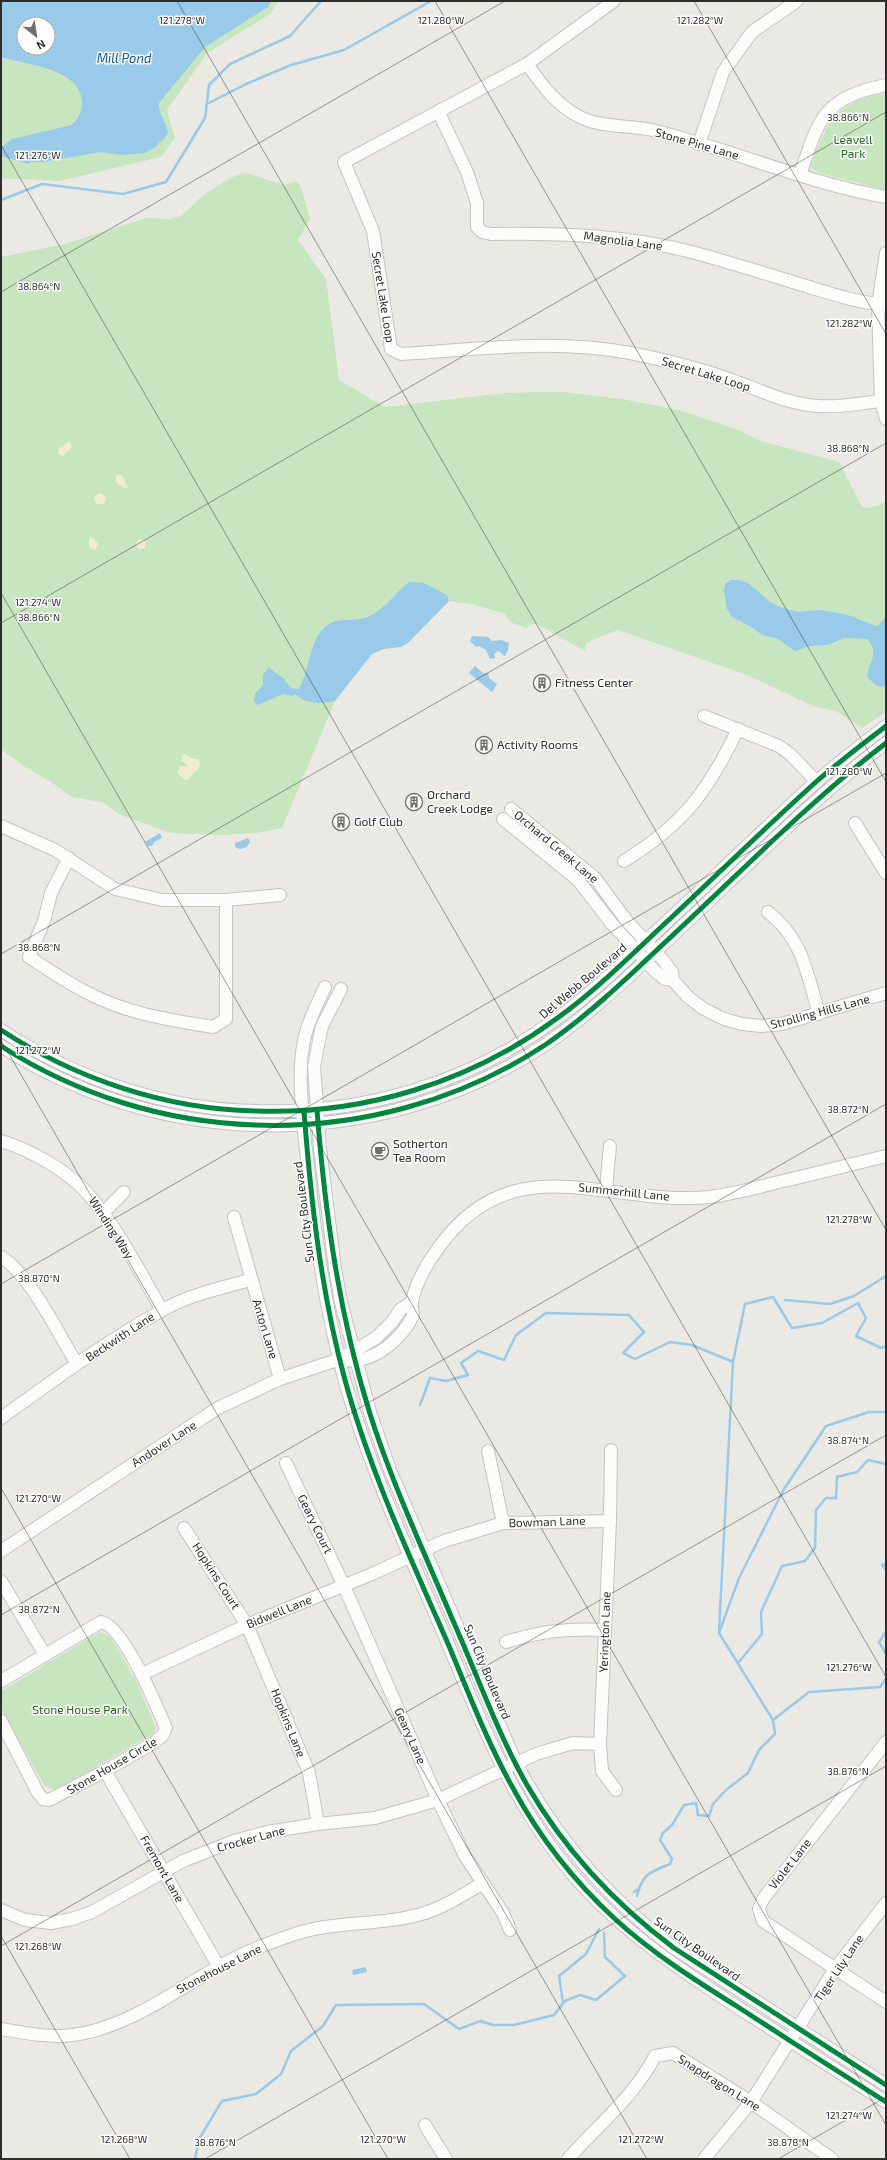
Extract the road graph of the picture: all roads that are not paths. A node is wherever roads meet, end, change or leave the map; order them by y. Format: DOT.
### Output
graph roads {
  1 [pos="614,1"];
  2 [pos="797,1"];
  3 [pos="527,64"];
  4 [pos="886,85"];
  5 [pos="439,113"];
  6 [pos="699,144"];
  7 [pos="800,175"];
  8 [pos="886,197"];
  9 [pos="886,253"];
  10 [pos="882,304"];
  11 [pos="881,401"];
  12 [pos="886,418"];
  13 [pos="704,716"];
  14 [pos="886,726"];
  15 [pos="738,729"];
  16 [pos="886,743"];
  17 [pos="817,782"];
  18 [pos="510,809"];
  19 [pos="503,819"];
  20 [pos="855,823"];
  21 [pos="1,826"];
  22 [pos="69,858"];
  23 [pos="624,861"];
  24 [pos="886,873"];
  25 [pos="280,895"];
  26 [pos="226,900"];
  27 [pos="768,912"];
  28 [pos="646,941"];
  29 [pos="636,950"];
  30 [pos="655,952"];
  31 [pos="646,961"];
  32 [pos="673,980"];
  33 [pos="325,986"];
  34 [pos="341,989"];
  35 [pos="886,993"];
  36 [pos="819,1014"];
  37 [pos="1,1030"];
  38 [pos="1,1046"];
  39 [pos="317,1110"];
  40 [pos="304,1111"];
  41 [pos="318,1124"];
  42 [pos="305,1125"];
  43 [pos="1,1140"];
  44 [pos="610,1146"];
  45 [pos="886,1156"];
  46 [pos="606,1189"];
  47 [pos="124,1192"];
  48 [pos="103,1213"];
  49 [pos="234,1217"];
  50 [pos="1,1257"];
  51 [pos="250,1280"];
  52 [pos="162,1310"];
  53 [pos="354,1355"];
  54 [pos="340,1359"];
  55 [pos="77,1364"];
  56 [pos="280,1379"];
  57 [pos="1,1418"];
  58 [pos="488,1450"];
  59 [pos="611,1450"];
  60 [pos="286,1463"];
  61 [pos="610,1521"];
  62 [pos="503,1524"];
  63 [pos="184,1528"];
  64 [pos="1,1551"];
  65 [pos="416,1553"];
  66 [pos="1,1581"];
  67 [pos="344,1586"];
  68 [pos="247,1625"];
  69 [pos="605,1630"];
  70 [pos="506,1642"];
  71 [pos="45,1655"];
  72 [pos="142,1674"];
  73 [pos="1,1681"];
  74 [pos="1,1721"];
  75 [pos="886,1742"];
  76 [pos="600,1744"];
  77 [pos="509,1766"];
  78 [pos="105,1771"];
  79 [pos="616,1790"];
  80 [pos="438,1800"];
  81 [pos="318,1824"];
  82 [pos="164,1871"];
  83 [pos="483,1883"];
  84 [pos="886,1903"];
  85 [pos="1,1910"];
  86 [pos="510,1930"];
  87 [pos="219,1967"];
  88 [pos="836,1969"];
  89 [pos="886,2002"];
  90 [pos="1,2029"];
  91 [pos="795,2035"];
  92 [pos="886,2085"];
  93 [pos="751,2102"];
  94 [pos="886,2102"];
  95 [pos="425,2125"];
  96 [pos="446,2159"];
  97 [pos="568,2159"];
  98 [pos="704,2159"];
  99 [pos="832,2159"];
  1 -- 3 [label="street, Secret Lake Loop"];
  2 -- 6 [label="street"];
  3 -- 5 [label="street, Secret Lake Loop"];
  3 -- 6 [label="street, Stone Pine Lane"];
  4 -- 7 [label="street"];
  5 -- 10 [label="street, Magnolia Lane"];
  5 -- 11 [label="street, Secret Lake Loop"];
  6 -- 7 [label="street, Stone Pine Lane"];
  7 -- 8 [label="street, Stone Pine Lane"];
  9 -- 10 [label="street"];
  10 -- 11 [label="street"];
  11 -- 12 [label="street"];
  13 -- 15 [label="street"];
  14 -- 17 [label="street, Del Webb Boulevard"];
  15 -- 17 [label="street"];
  15 -- 23 [label="street"];
  16 -- 30 [label="street, Del Webb Boulevard"];
  17 -- 28 [label="street, Del Webb Boulevard"];
  18 -- 28 [label="street, Orchard Creek Lane"];
  19 -- 29 [label="street, Orchard Creek Lane"];
  20 -- 24 [label="street"];
  21 -- 22 [label="street"];
  22 -- 26 [label="street"];
  22 -- 26 [label="street"];
  25 -- 26 [label="street"];
  27 -- 36 [label="street"];
  28 -- 29 [label="street, Del Webb Boulevard"];
  28 -- 30 [label="street, Strolling Hills Lane"];
  29 -- 31 [label="street, Strolling Hills Lane"];
  29 -- 39 [label="street, Del Webb Boulevard"];
  30 -- 31 [label="street, Del Webb Boulevard"];
  30 -- 32 [label="street, Strolling Hills Lane"];
  31 -- 32 [label="street, Strolling Hills Lane"];
  31 -- 41 [label="street, Del Webb Boulevard"];
  32 -- 36 [label="street, Strolling Hills Lane"];
  33 -- 40 [label="street, Sun City Boulevard"];
  34 -- 39 [label="street, Sun City Boulevard"];
  35 -- 36 [label="street, Strolling Hills Lane"];
  37 -- 40 [label="street, Del Webb Boulevard"];
  38 -- 42 [label="street, Del Webb Boulevard"];
  39 -- 40 [label="street, Del Webb Boulevard"];
  39 -- 41 [label="street, Sun City Boulevard"];
  40 -- 42 [label="street, Sun City Boulevard"];
  41 -- 42 [label="street, Del Webb Boulevard"];
  41 -- 53 [label="street, Sun City Boulevard"];
  42 -- 54 [label="street, Sun City Boulevard"];
  43 -- 48 [label="street, Winding Way"];
  44 -- 46 [label="street"];
  45 -- 46 [label="street, Summerhill Lane"];
  46 -- 53 [label="street, Summerhill Lane"];
  47 -- 48 [label="street"];
  48 -- 52 [label="street, Winding Way"];
  49 -- 51 [label="street, Anton Lane"];
  50 -- 55 [label="street"];
  51 -- 52 [label="street, Beckwith Lane"];
  51 -- 56 [label="street, Anton Lane"];
  52 -- 55 [label="street, Beckwith Lane"];
  53 -- 54 [label="street, Summerhill Lane"];
  53 -- 65 [label="street, Sun City Boulevard"];
  54 -- 56 [label="street, Andover Lane"];
  54 -- 65 [label="street, Sun City Boulevard"];
  55 -- 57 [label="street, Beckwith Lane"];
  56 -- 64 [label="street, Andover Lane"];
  58 -- 62 [label="street"];
  59 -- 61 [label="street, Yerington Lane"];
  60 -- 67 [label="street, Geary Court"];
  61 -- 62 [label="street, Bowman Lane"];
  61 -- 69 [label="street, Yerington Lane"];
  62 -- 65 [label="street, Bowman Lane"];
  63 -- 68 [label="street, Hopkins Court"];
  65 -- 67 [label="street, Bidwell Lane"];
  65 -- 77 [label="street, Sun City Boulevard"];
  66 -- 71 [label="street"];
  67 -- 68 [label="street, Bidwell Lane"];
  67 -- 80 [label="street, Geary Lane"];
  68 -- 72 [label="street, Bidwell Lane"];
  68 -- 81 [label="street, Hopkins Lane"];
  69 -- 70 [label="street"];
  69 -- 76 [label="street, Yerington Lane"];
  71 -- 72 [label="street, Stone House Circle"];
  71 -- 73 [label="street, Stone House Circle"];
  72 -- 78 [label="street, Stone House Circle"];
  74 -- 78 [label="street, Stone House Circle"];
  75 -- 88 [label="street, Violet Lane"];
  76 -- 77 [label="street, Crocker Lane"];
  76 -- 79 [label="street, Yerington Lane"];
  77 -- 80 [label="street, Crocker Lane"];
  77 -- 91 [label="street, Sun City Boulevard"];
  78 -- 82 [label="street, Fremont Lane"];
  80 -- 81 [label="street, Crocker Lane"];
  80 -- 83 [label="street, Geary Lane"];
  81 -- 82 [label="street, Crocker Lane"];
  82 -- 85 [label="street, Crocker Lane"];
  82 -- 87 [label="street, Fremont Lane"];
  83 -- 86 [label="street, Geary Lane"];
  83 -- 87 [label="street, Stonehouse Lane"];
  84 -- 88 [label="street, Tiger Lily Lane"];
  87 -- 90 [label="street, Stonehouse Lane"];
  88 -- 89 [label="street, Violet Lane"];
  88 -- 91 [label="street, Tiger Lily Lane"];
  91 -- 92 [label="street, Sun City Boulevard"];
  91 -- 93 [label="street, Tiger Lily Lane"];
  91 -- 94 [label="street, Sun City Boulevard"];
  93 -- 97 [label="street, Snapdragon Lane"];
  93 -- 98 [label="street, Tiger Lily Lane"];
  93 -- 99 [label="street, Snapdragon Lane"];
  95 -- 96 [label="street"];
}
